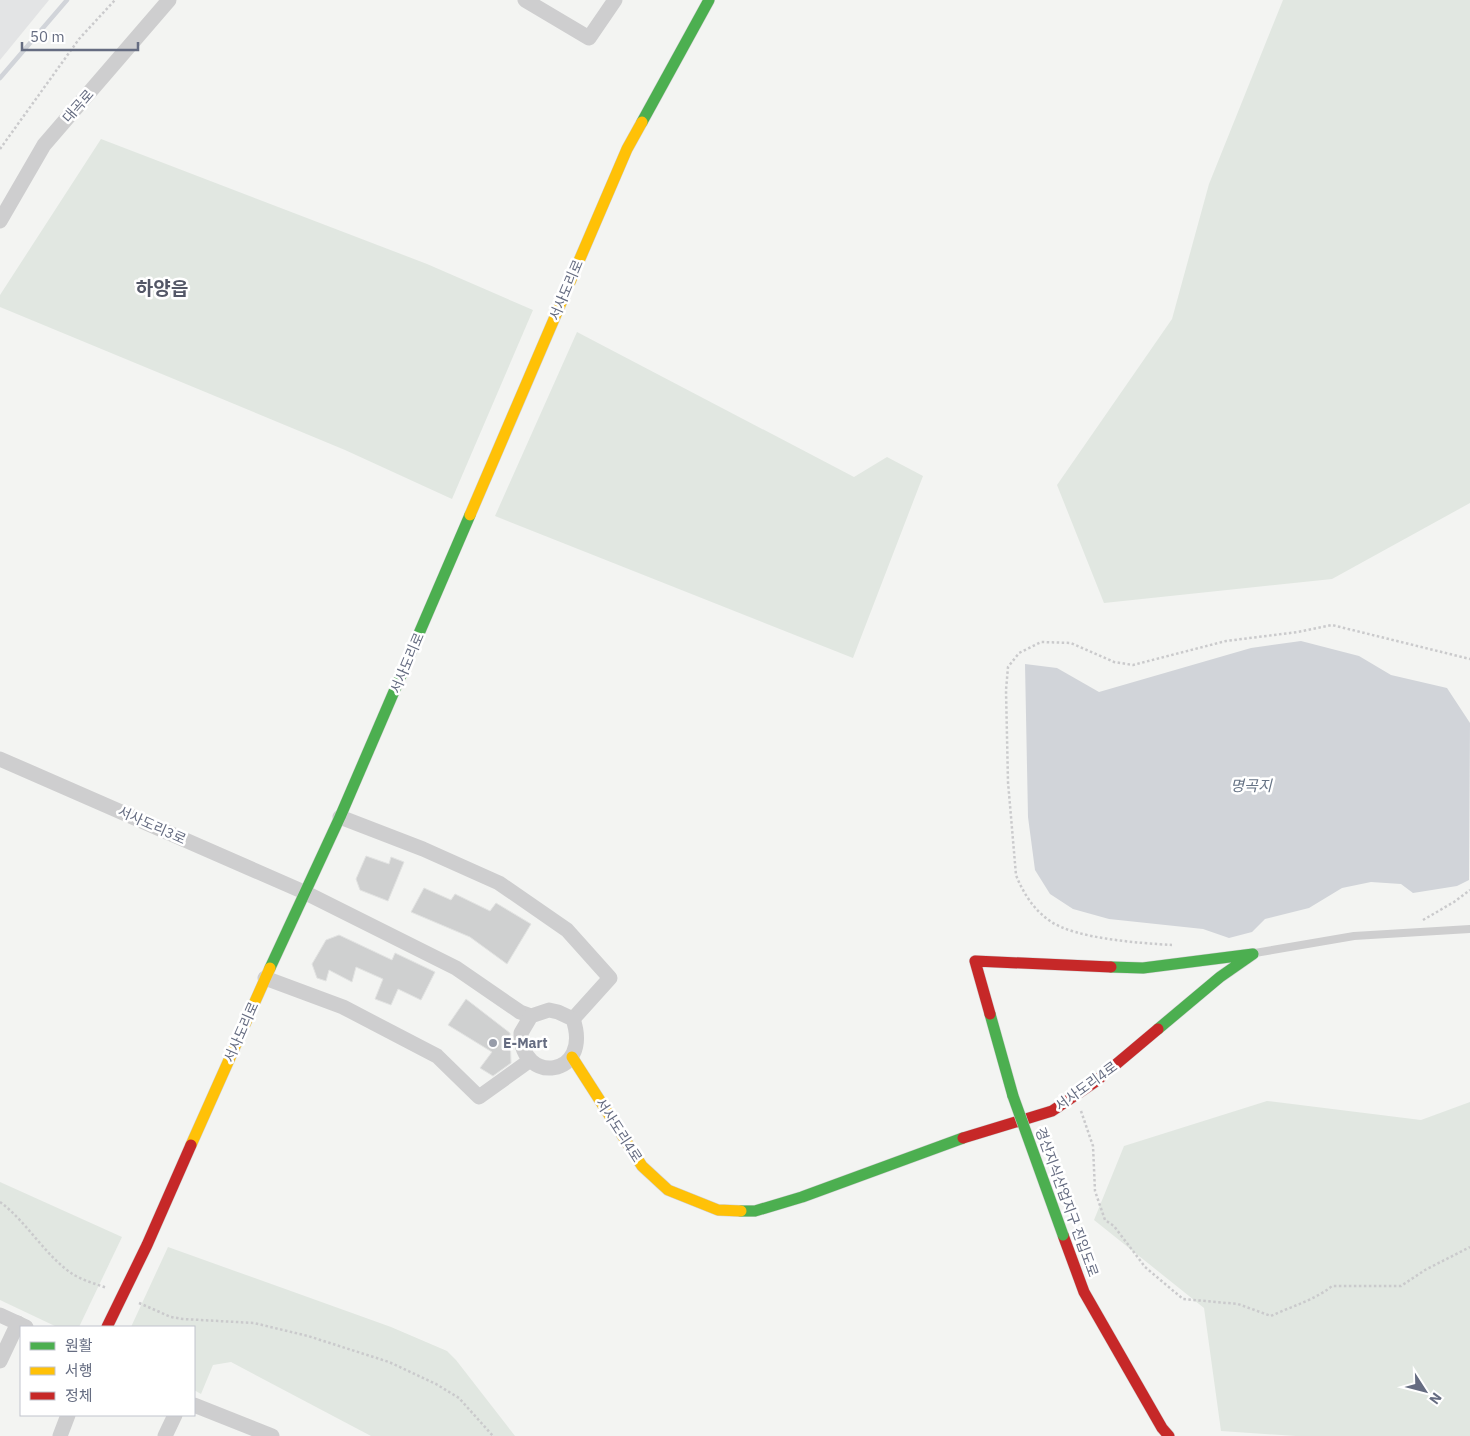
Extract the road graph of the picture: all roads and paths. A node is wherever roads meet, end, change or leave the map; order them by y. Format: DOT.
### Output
graph roads {
  1 [pos="116,0"];
  2 [pos="169,0"];
  3 [pos="525,0"];
  4 [pos="615,0"];
  5 [pos="709,0"];
  6 [pos="0,149"];
  7 [pos="0,221"];
  8 [pos="1470,659"];
  9 [pos="0,759"];
  10 [pos="340,817"];
  11 [pos="1470,890"];
  12 [pos="304,892"];
  13 [pos="1470,929"];
  14 [pos="1406,933"];
  15 [pos="1180,945"];
  16 [pos="1253,954"];
  17 [pos="265,978"];
  18 [pos="531,1016"];
  19 [pos="573,1019"];
  20 [pos="572,1057"];
  21 [pos="529,1060"];
  22 [pos="1073,1097"];
  23 [pos="0,1202"];
  24 [pos="1470,1247"];
  25 [pos="122,1295"];
  26 [pos="0,1315"];
  27 [pos="23,1325"];
  28 [pos="107,1326"];
  29 [pos="20,1330"];
  30 [pos="0,1361"];
  31 [pos="195,1406"];
  32 [pos="68,1416"];
  33 [pos="175,1416"];
  34 [pos="60,1436"];
  35 [pos="166,1436"];
  36 [pos="272,1436"];
  37 [pos="492,1436"];
  38 [pos="1169,1436"];
  1 -- 6 [label="path"];
  2 -- 7 [label="street, 대곡로"];
  3 -- 4 [label="street"];
  5 -- 10 [label="street, 서사도리로"];
  8 -- 15 [label="path"];
  9 -- 12 [label="street, 서사도리3로"];
  10 -- 12 [label="street, 서사도리로"];
  10 -- 19 [label="street"];
  11 -- 14 [label="path"];
  12 -- 17 [label="street, 서사도리로"];
  12 -- 18 [label="street"];
  13 -- 14 [label="lane"];
  14 -- 16 [label="lane"];
  16 -- 22 [label="street, 서사도리4로"];
  16 -- 38 [label="street, 경산지식산업지구 진입도로, bridge"];
  17 -- 21 [label="street"];
  17 -- 25 [label="street, 서사도리로"];
  18 -- 19 [label="street"];
  18 -- 21 [label="street"];
  19 -- 20 [label="street"];
  20 -- 21 [label="street"];
  20 -- 22 [label="street, 서사도리4로"];
  22 -- 24 [label="path"];
  23 -- 25 [label="path"];
  25 -- 28 [label="street, 서사도리로"];
  25 -- 37 [label="path"];
  26 -- 27 [label="street"];
  29 -- 30 [label="street"];
  31 -- 36 [label="street"];
  32 -- 34 [label="street"];
  33 -- 35 [label="street"];
}
